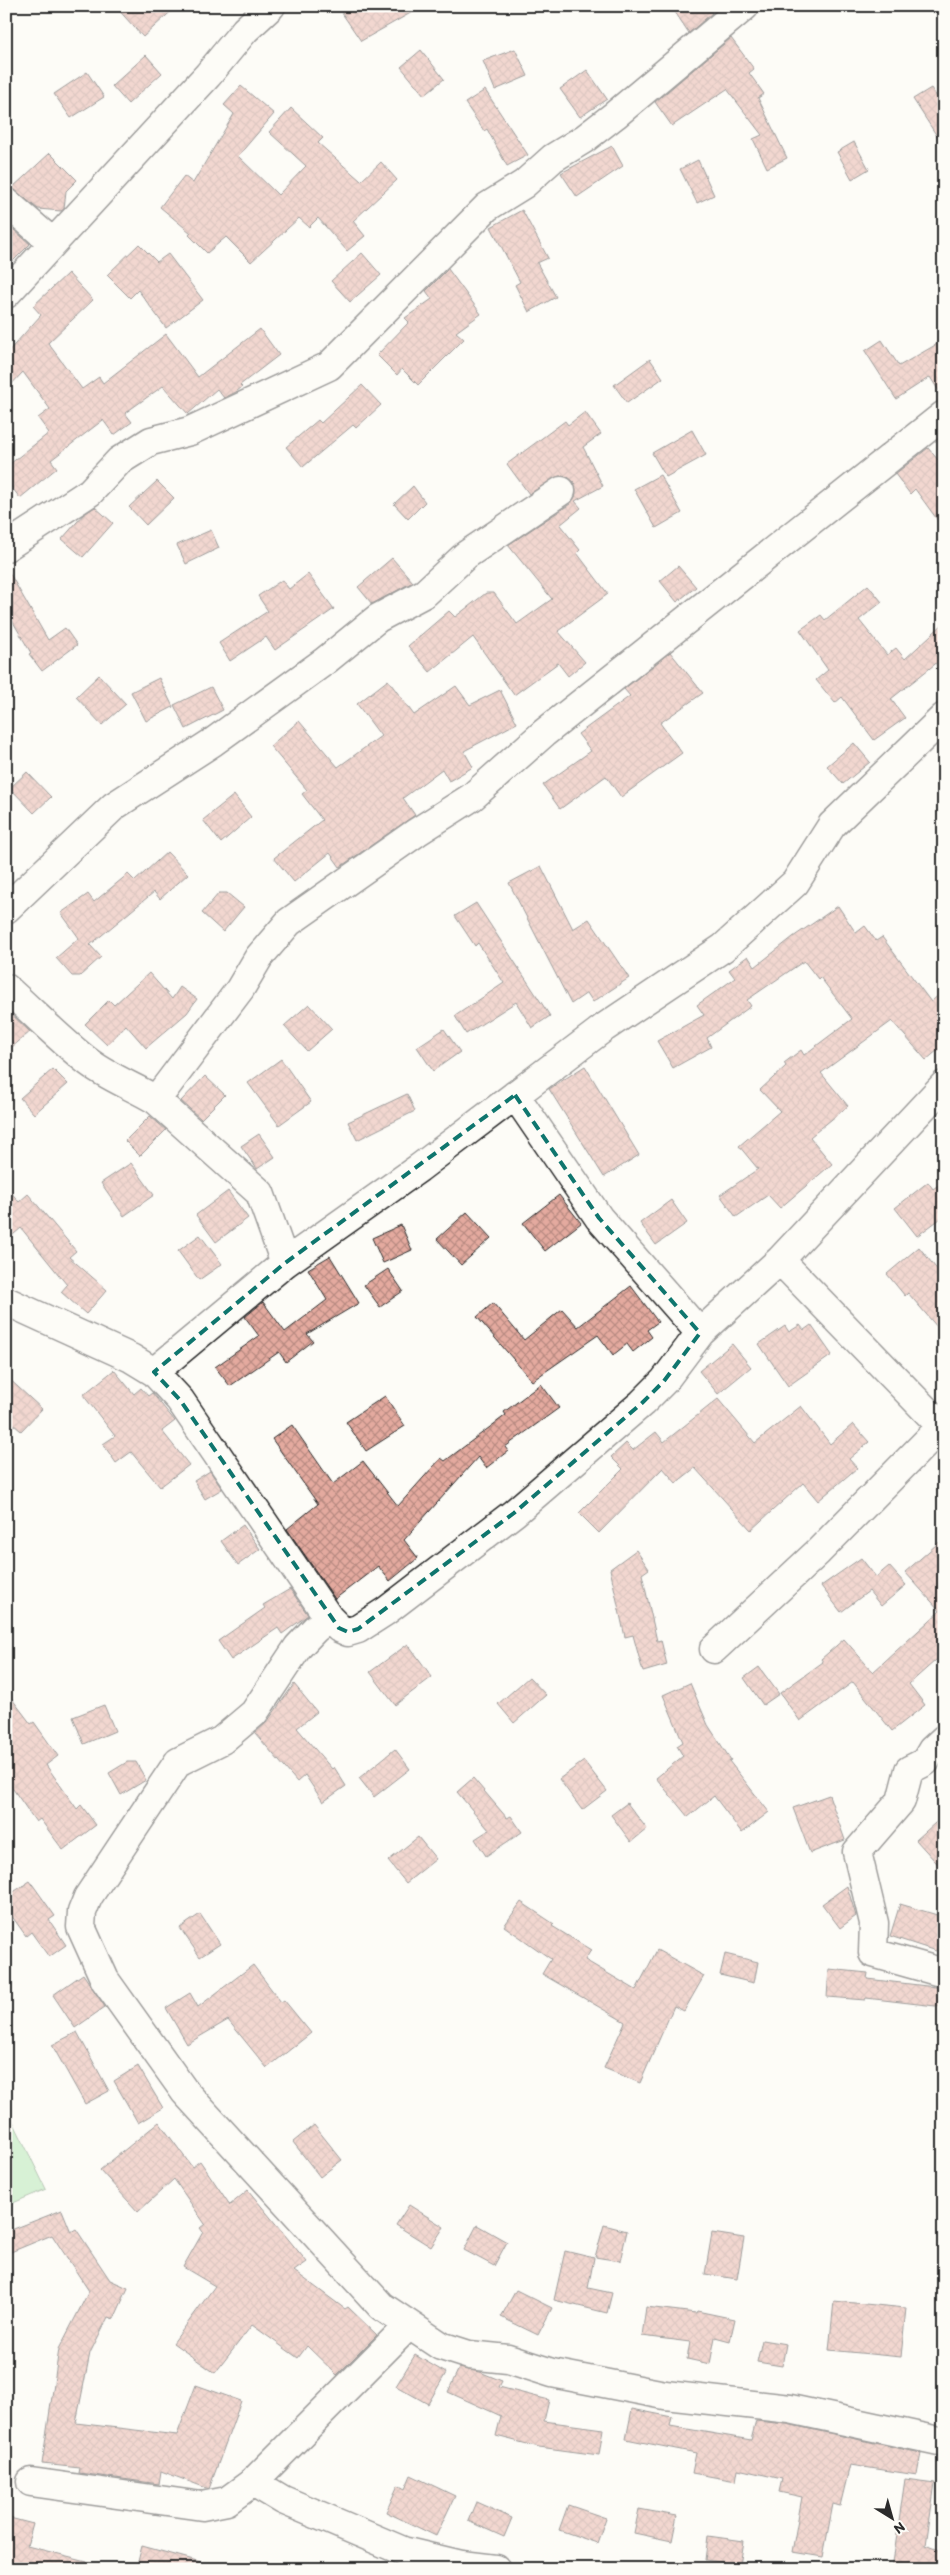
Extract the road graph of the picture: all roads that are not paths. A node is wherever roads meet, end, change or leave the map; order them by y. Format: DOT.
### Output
graph roads {
  1 [pos="271,6"];
  2 [pos="745,6"];
  3 [pos="6,202"];
  4 [pos="54,243"];
  5 [pos="6,294"];
  6 [pos="944,416"];
  7 [pos="561,490"];
  8 [pos="6,547"];
  9 [pos="944,717"];
  10 [pos="6,909"];
  11 [pos="6,988"];
  12 [pos="944,1085"];
  13 [pos="516,1095"];
  14 [pos="156,1100"];
  15 [pos="780,1260"];
  16 [pos="285,1263"];
  17 [pos="6,1301"];
  18 [pos="700,1333"];
  19 [pos="154,1372"];
  20 [pos="943,1427"];
  21 [pos="329,1618"];
  22 [pos="714,1649"];
  23 [pos="944,1739"];
  24 [pos="944,1973"];
  25 [pos="409,2325"];
  26 [pos="944,2442"];
  27 [pos="31,2482"];
  28 [pos="254,2482"];
  29 [pos="496,2569"];
  1 -- 4 [label="street"];
  2 -- 8 [label="street"];
  3 -- 4 [label="street"];
  4 -- 5 [label="street"];
  6 -- 14 [label="street"];
  7 -- 10 [label="street"];
  9 -- 13 [label="street"];
  11 -- 14 [label="street"];
  12 -- 15 [label="street"];
  13 -- 16 [label="street"];
  13 -- 18 [label="street"];
  14 -- 16 [label="street"];
  15 -- 18 [label="street"];
  15 -- 20 [label="street"];
  16 -- 19 [label="street"];
  17 -- 19 [label="street"];
  18 -- 21 [label="street"];
  19 -- 21 [label="street"];
  20 -- 22 [label="street"];
  21 -- 25 [label="street"];
  23 -- 24 [label="street"];
  25 -- 26 [label="street"];
  25 -- 28 [label="street"];
  27 -- 28 [label="street"];
  28 -- 29 [label="street"];
}
